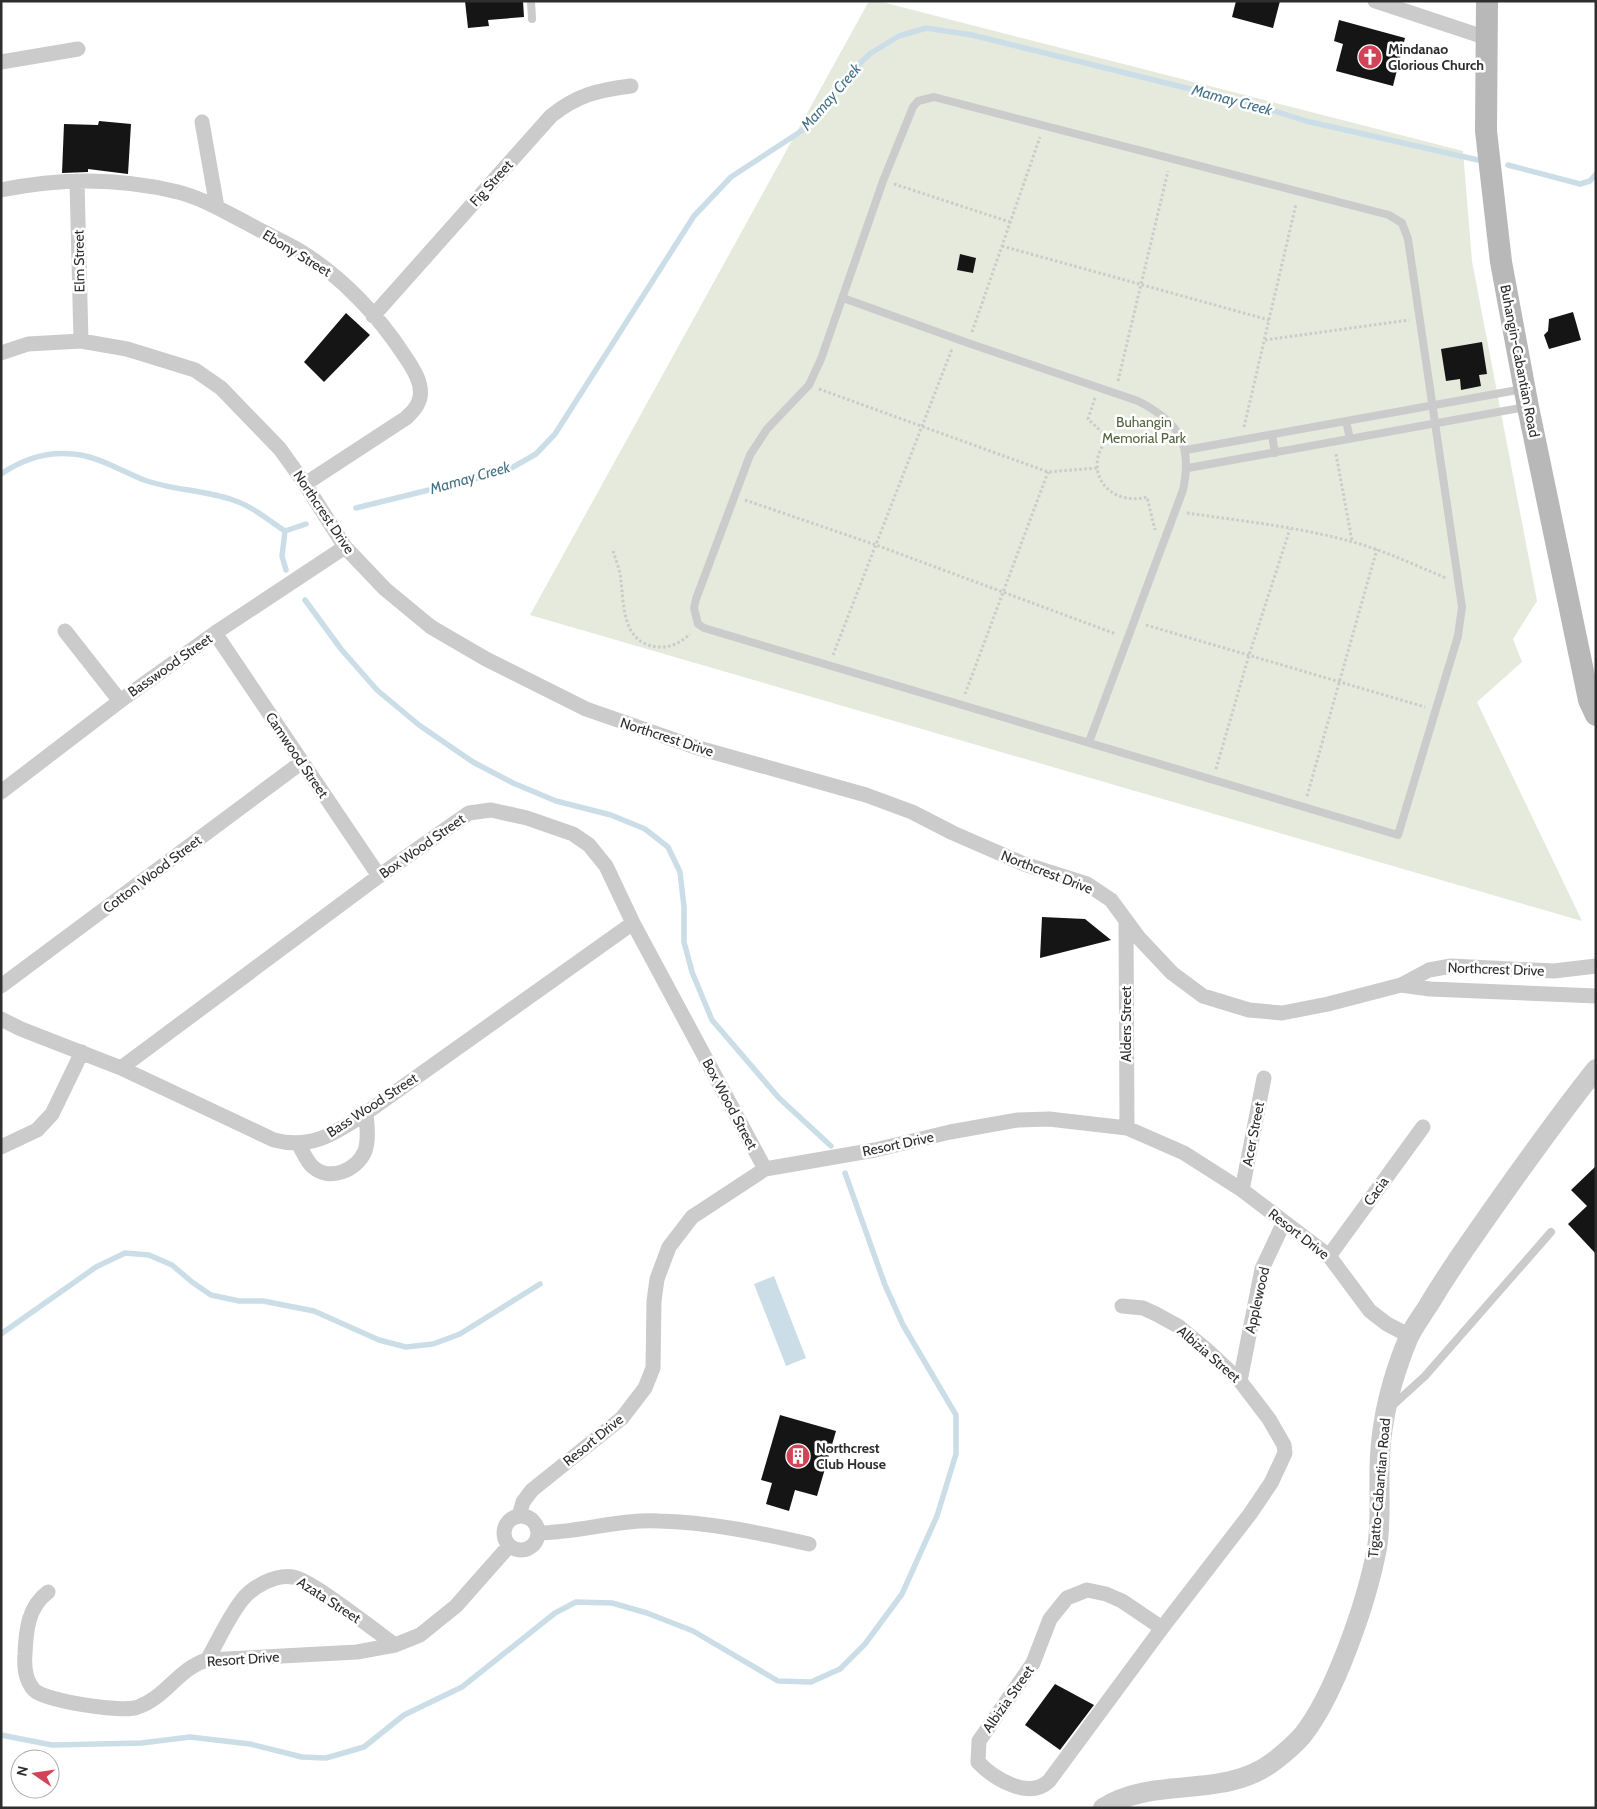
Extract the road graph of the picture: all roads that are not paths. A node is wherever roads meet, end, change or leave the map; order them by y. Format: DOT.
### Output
graph roads {
  1 [pos="531,1"];
  2 [pos="1375,1"];
  3 [pos="1487,1"];
  4 [pos="532,18"];
  5 [pos="1487,38"];
  6 [pos="78,49"];
  7 [pos="1,62"];
  8 [pos="631,86"];
  9 [pos="202,122"];
  10 [pos="77,182"];
  11 [pos="1,190"];
  12 [pos="217,207"];
  13 [pos="843,298"];
  14 [pos="373,316"];
  15 [pos="81,341"];
  16 [pos="1,353"];
  17 [pos="1527,398"];
  18 [pos="1432,406"];
  19 [pos="1346,421"];
  20 [pos="1435,424"];
  21 [pos="1272,435"];
  22 [pos="1350,439"];
  23 [pos="1186,450"];
  24 [pos="1275,453"];
  25 [pos="1188,468"];
  26 [pos="306,484"];
  27 [pos="345,547"];
  28 [pos="64,631"];
  29 [pos="215,633"];
  30 [pos="120,701"];
  31 [pos="1596,715"];
  32 [pos="1089,742"];
  33 [pos="302,762"];
  34 [pos="1,792"];
  35 [pos="379,876"];
  36 [pos="1126,920"];
  37 [pos="633,923"];
  38 [pos="1596,966"];
  39 [pos="1536,970"];
  40 [pos="1401,985"];
  41 [pos="1,986"];
  42 [pos="1535,992"];
  43 [pos="1596,996"];
  44 [pos="1,1019"];
  45 [pos="82,1052"];
  46 [pos="121,1068"];
  47 [pos="1596,1069"];
  48 [pos="1264,1078"];
  49 [pos="366,1113"];
  50 [pos="1423,1127"];
  51 [pos="1126,1128"];
  52 [pos="299,1145"];
  53 [pos="1,1147"];
  54 [pos="765,1168"];
  55 [pos="1242,1190"];
  56 [pos="1284,1222"];
  57 [pos="1551,1232"];
  58 [pos="1328,1256"];
  59 [pos="1122,1306"];
  60 [pos="1410,1336"];
  61 [pos="1240,1381"];
  62 [pos="1386,1412"];
  63 [pos="519,1516"];
  64 [pos="538,1533"];
  65 [pos="809,1544"];
  66 [pos="509,1546"];
  67 [pos="48,1592"];
  68 [pos="1162,1628"];
  69 [pos="395,1645"];
  70 [pos="206,1660"];
  71 [pos="1103,1808"];
  1 -- 4 [label="lane"];
  2 -- 5 [label="street"];
  3 -- 5 [label="main road, Buhangin-Cabantian Road"];
  5 -- 17 [label="main road, Buhangin-Cabantian Road"];
  6 -- 7 [label="street"];
  8 -- 14 [label="street, Fig Street"];
  9 -- 12 [label="street"];
  10 -- 11 [label="street, Ebony Street"];
  10 -- 12 [label="street, Ebony Street"];
  10 -- 15 [label="street, Elm Street"];
  12 -- 14 [label="street, Ebony Street"];
  13 -- 18 [label="lane"];
  13 -- 23 [label="lane"];
  13 -- 32 [label="lane"];
  14 -- 26 [label="street, Ebony Street"];
  15 -- 16 [label="street, Northcrest Drive"];
  15 -- 26 [label="street, Northcrest Drive"];
  17 -- 18 [label="lane"];
  17 -- 20 [label="lane"];
  17 -- 31 [label="main road, Buhangin-Cabantian Road"];
  18 -- 19 [label="lane"];
  18 -- 20 [label="lane"];
  19 -- 21 [label="lane"];
  19 -- 22 [label="lane"];
  20 -- 22 [label="lane"];
  20 -- 32 [label="lane"];
  21 -- 23 [label="lane"];
  21 -- 24 [label="lane"];
  22 -- 24 [label="lane"];
  23 -- 25 [label="lane"];
  24 -- 25 [label="lane"];
  25 -- 32 [label="lane"];
  26 -- 27 [label="street, Northcrest Drive"];
  27 -- 29 [label="street, Basswood Street"];
  27 -- 36 [label="street, Northcrest Drive"];
  28 -- 30 [label="street"];
  29 -- 30 [label="street, Basswood Street"];
  29 -- 33 [label="street, Camwood Street"];
  30 -- 34 [label="street, Basswood Street"];
  33 -- 35 [label="street, Camwood Street"];
  33 -- 41 [label="street, Cotton Wood Street"];
  35 -- 37 [label="street, Box Wood Street"];
  35 -- 46 [label="street, Box Wood Street"];
  36 -- 40 [label="street, Northcrest Drive"];
  36 -- 51 [label="street, Alders Street"];
  37 -- 49 [label="street, Bass Wood Street"];
  37 -- 54 [label="street, Box Wood Street"];
  38 -- 39 [label="street, Northcrest Drive"];
  39 -- 40 [label="street, Northcrest Drive"];
  39 -- 42 [label="street"];
  40 -- 42 [label="street, Northcrest Drive"];
  42 -- 43 [label="street, Northcrest Drive"];
  44 -- 45 [label="street"];
  45 -- 46 [label="street"];
  45 -- 53 [label="street"];
  46 -- 52 [label="street"];
  47 -- 60 [label="street, Tigatto-Cabantian Road"];
  48 -- 55 [label="street, Acer Street"];
  49 -- 52 [label="street, Bass Wood Street"];
  49 -- 52 [label="street"];
  50 -- 58 [label="street, Cacia"];
  51 -- 54 [label="street, Resort Drive"];
  51 -- 55 [label="street, Resort Drive"];
  54 -- 63 [label="street, Resort Drive"];
  55 -- 56 [label="street, Resort Drive"];
  56 -- 58 [label="street, Resort Drive"];
  56 -- 61 [label="street, Applewood"];
  57 -- 62 [label="lane"];
  58 -- 60 [label="street, Resort Drive"];
  59 -- 61 [label="street, Albizia Street"];
  60 -- 62 [label="street, Tigatto-Cabantian Road"];
  61 -- 68 [label="street, Albizia Street"];
  62 -- 71 [label="street, Tigatto-Cabantian Road"];
  63 -- 64 [label="street"];
  63 -- 66 [label="street"];
  64 -- 65 [label="street"];
  64 -- 66 [label="street"];
  66 -- 69 [label="street, Resort Drive"];
  67 -- 70 [label="street, Resort Drive"];
  68 -- 68 [label="street, Albizia Street"];
  69 -- 70 [label="street, Resort Drive"];
  69 -- 70 [label="street, Azata Street"];
}
